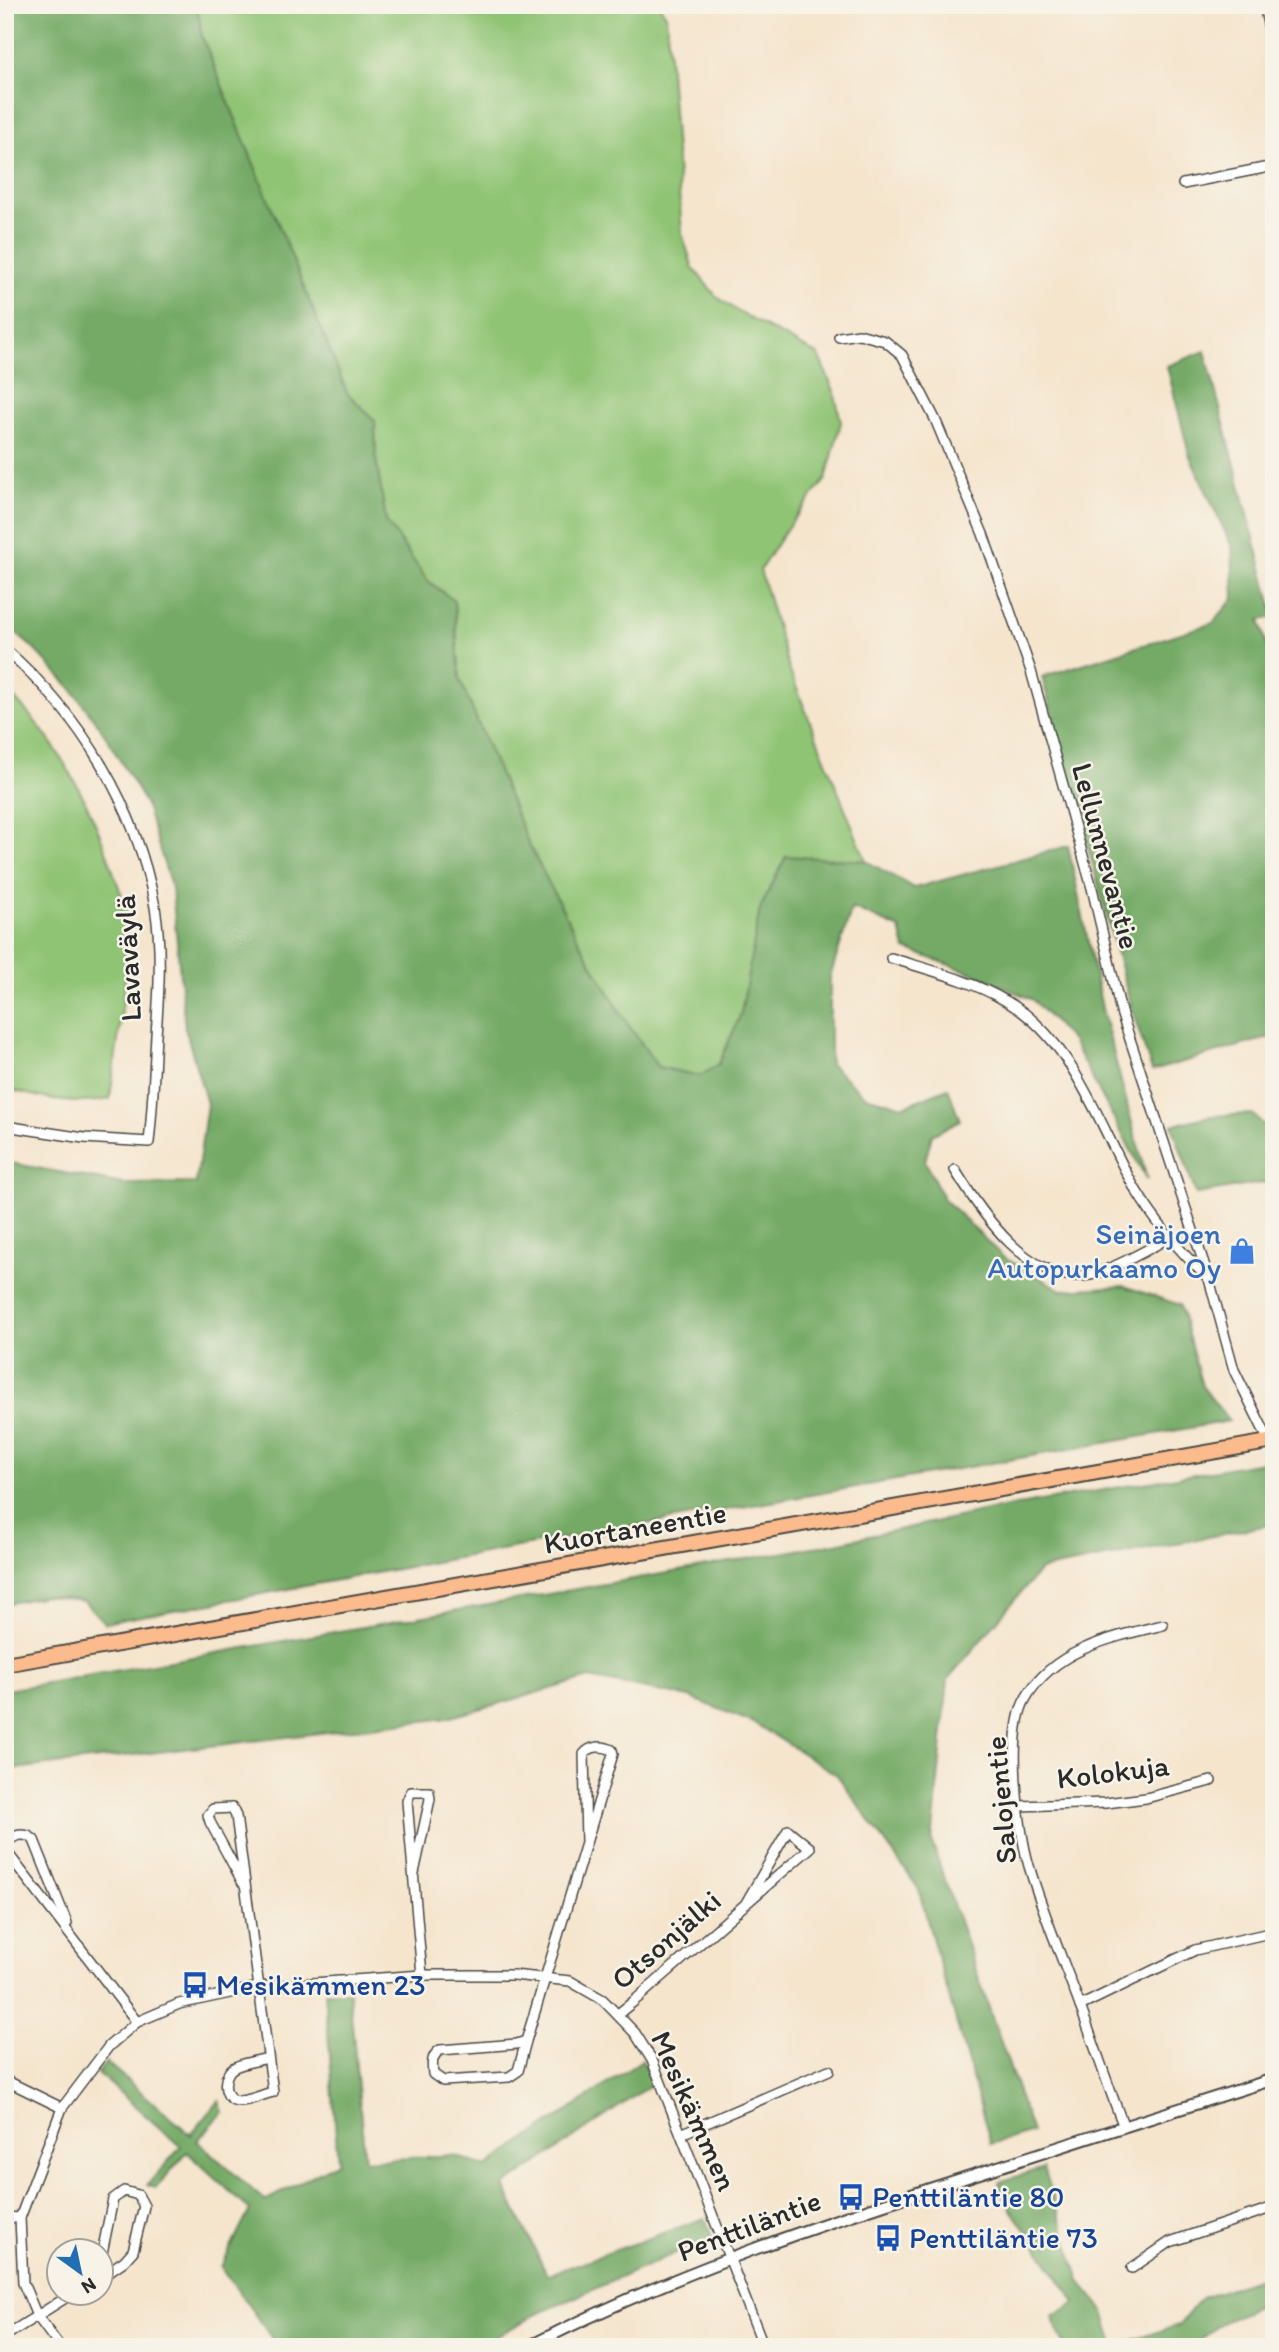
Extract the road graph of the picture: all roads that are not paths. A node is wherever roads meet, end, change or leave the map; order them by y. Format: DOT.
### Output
graph roads {
  1 [pos="1264,5"];
  2 [pos="1274,52"];
  3 [pos="1274,166"];
  4 [pos="1183,184"];
  5 [pos="839,337"];
  6 [pos="5,649"];
  7 [pos="891,958"];
  8 [pos="5,1126"];
  9 [pos="955,1170"];
  10 [pos="1167,1238"];
  11 [pos="1209,1279"];
  12 [pos="1272,1441"];
  13 [pos="1163,1625"];
  14 [pos="5,1664"];
  15 [pos="1211,1781"];
  16 [pos="1019,1806"];
  17 [pos="586,1842"];
  18 [pos="5,1845"];
  19 [pos="414,1873"];
  20 [pos="243,1882"];
  21 [pos="746,1903"];
  22 [pos="1274,1932"];
  23 [pos="71,1935"];
  24 [pos="422,1975"];
  25 [pos="547,1978"];
  26 [pos="258,1986"];
  27 [pos="1080,2006"];
  28 [pos="618,2014"];
  29 [pos="137,2022"];
  30 [pos="527,2041"];
  31 [pos="268,2058"];
  32 [pos="829,2070"];
  33 [pos="1274,2079"];
  34 [pos="5,2080"];
  35 [pos="62,2108"];
  36 [pos="1124,2127"];
  37 [pos="681,2134"];
  38 [pos="1274,2207"];
  39 [pos="5,2217"];
  40 [pos="20,2218"];
  41 [pos="105,2236"];
  42 [pos="731,2258"];
  43 [pos="116,2266"];
  44 [pos="1132,2268"];
  45 [pos="53,2306"];
  46 [pos="37,2316"];
  47 [pos="5,2336"];
  48 [pos="60,2347"];
  49 [pos="528,2347"];
  50 [pos="764,2347"];
  1 -- 2 [label="street"];
  3 -- 4 [label="street"];
  5 -- 11 [label="street, Lellunnevantie"];
  6 -- 8 [label="street, Lavaväylä"];
  7 -- 10 [label="street"];
  9 -- 10 [label="street"];
  10 -- 11 [label="street"];
  11 -- 12 [label="street, Lellunnevantie"];
  12 -- 14 [label="highway, Kuortaneentie"];
  13 -- 16 [label="street, Salojentie"];
  15 -- 16 [label="street, Kolokuja"];
  16 -- 27 [label="street, Salojentie"];
  17 -- 17 [label="street"];
  17 -- 25 [label="street"];
  18 -- 23 [label="street"];
  18 -- 23 [label="street"];
  19 -- 19 [label="street"];
  19 -- 24 [label="street"];
  20 -- 20 [label="street"];
  20 -- 26 [label="street"];
  21 -- 21 [label="street, Otsonjälki"];
  21 -- 28 [label="street, Otsonjälki"];
  22 -- 27 [label="street"];
  23 -- 29 [label="street"];
  24 -- 25 [label="street, Mesikämmen"];
  24 -- 26 [label="street, Mesikämmen"];
  25 -- 28 [label="street, Mesikämmen"];
  25 -- 30 [label="street"];
  26 -- 29 [label="street, Mesikämmen"];
  26 -- 31 [label="street"];
  27 -- 36 [label="street, Salojentie"];
  28 -- 37 [label="street, Mesikämmen"];
  29 -- 35 [label="street, Mesikämmen"];
  30 -- 30 [label="street"];
  31 -- 31 [label="street"];
  32 -- 37 [label="street"];
  33 -- 36 [label="street, Penttiläntie"];
  34 -- 35 [label="street"];
  35 -- 40 [label="street, Mesikämmen"];
  36 -- 42 [label="street, Penttiläntie"];
  37 -- 42 [label="street, Mesikämmen"];
  38 -- 44 [label="street"];
  39 -- 40 [label="street"];
  40 -- 46 [label="street, Mesikämmen"];
  41 -- 43 [label="street"];
  42 -- 49 [label="street, Penttiläntie"];
  42 -- 50 [label="street, Mesikämmen"];
  45 -- 46 [label="street"];
  46 -- 47 [label="street"];
  46 -- 48 [label="street, Mesikämmen"];
}
